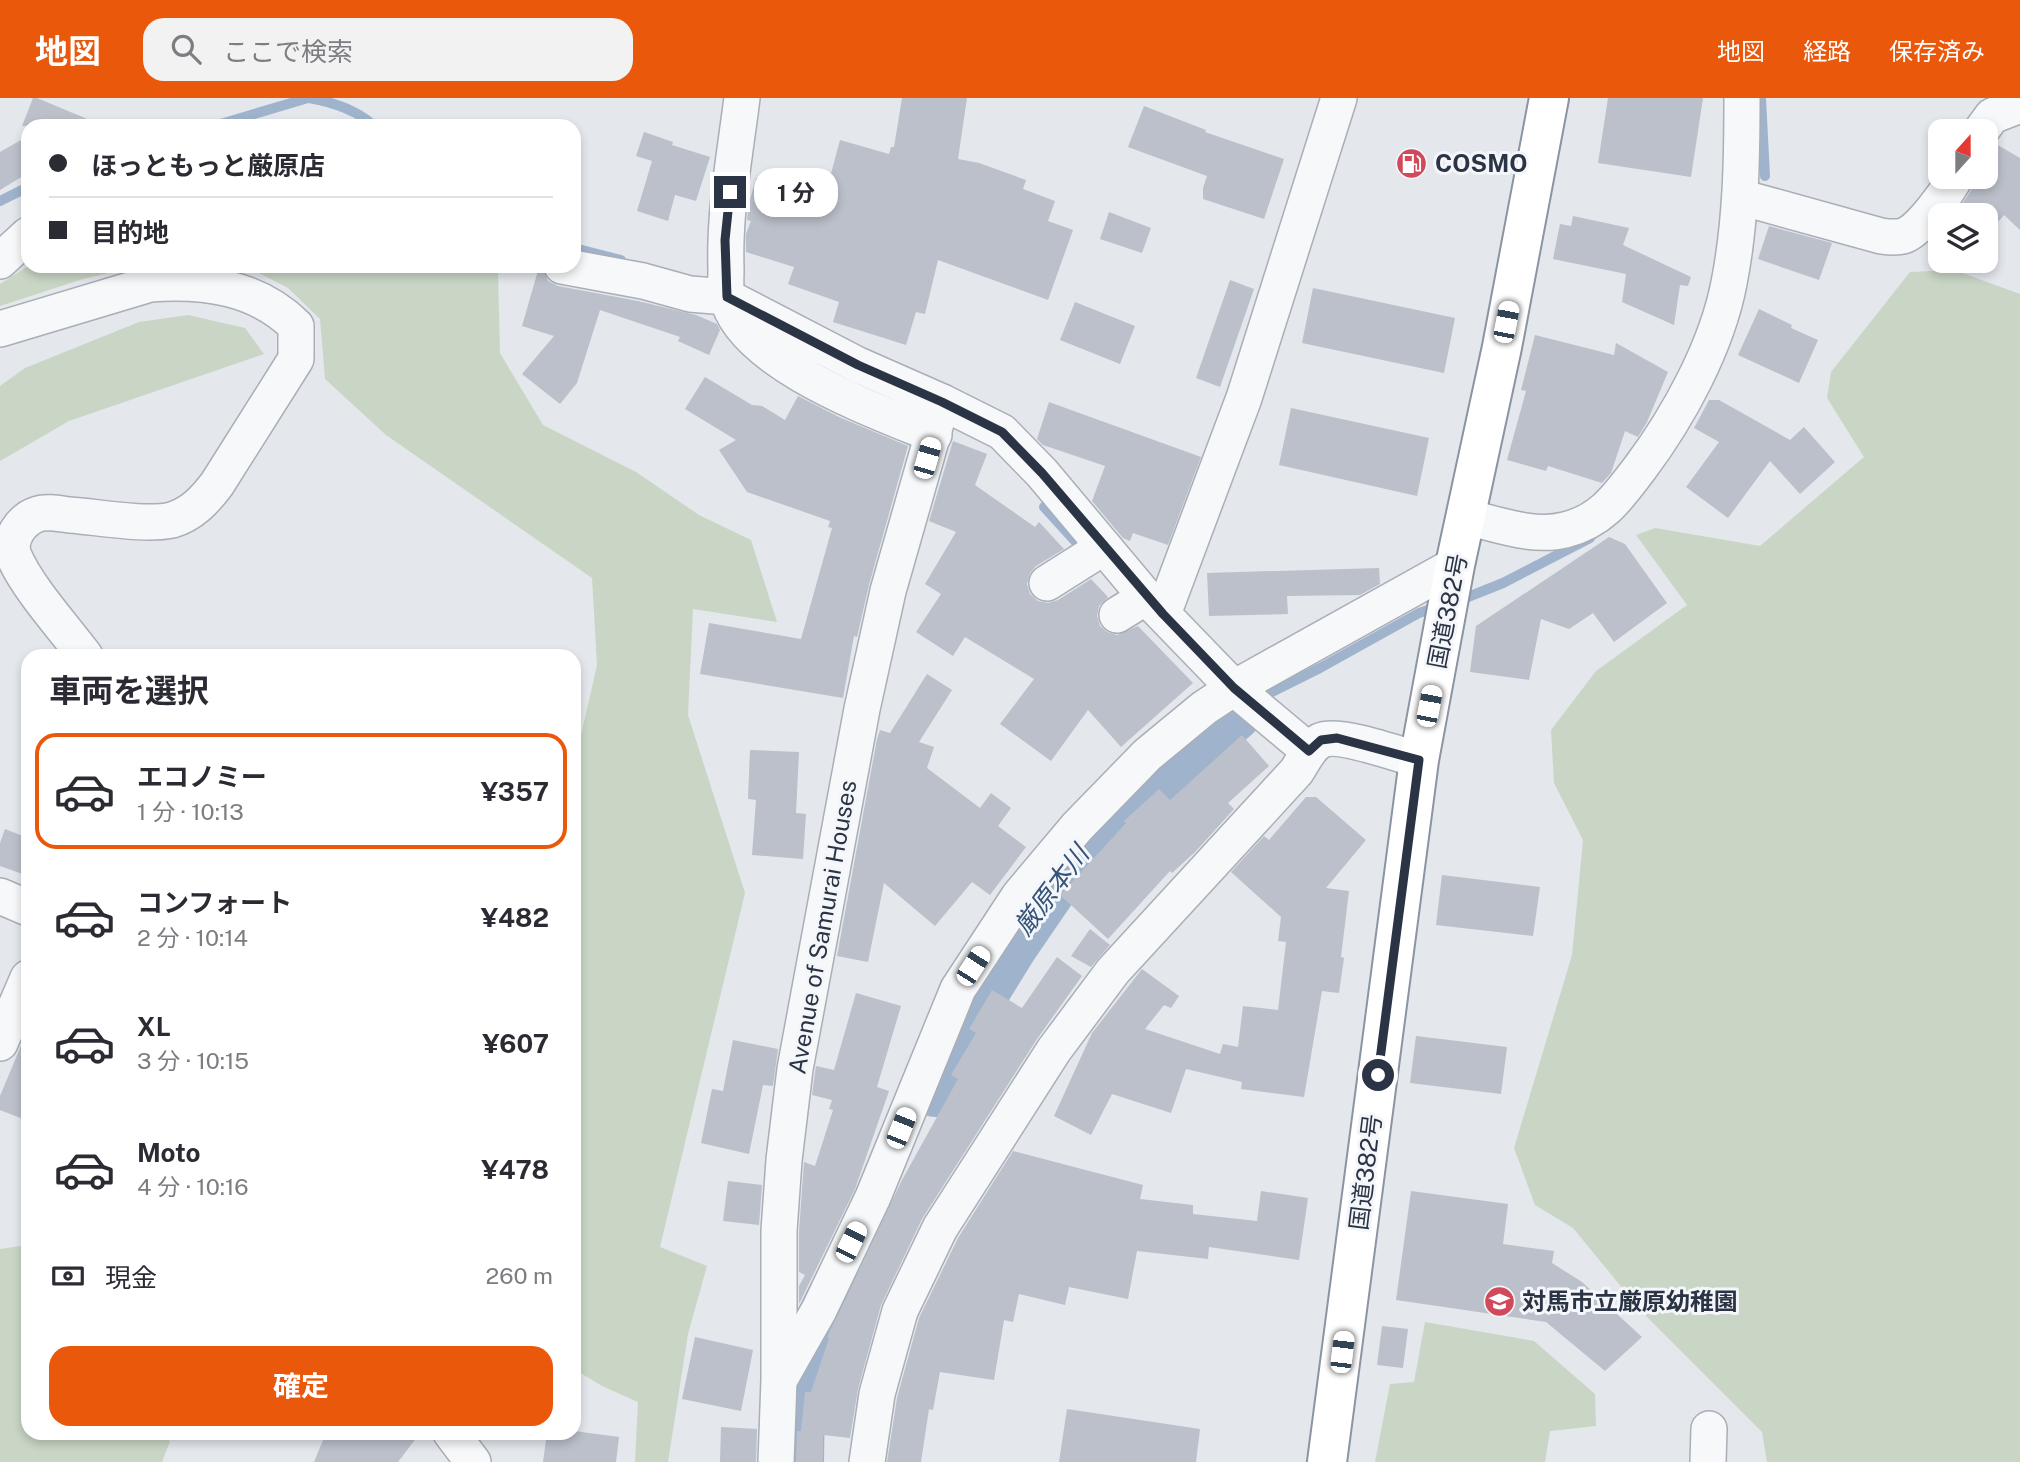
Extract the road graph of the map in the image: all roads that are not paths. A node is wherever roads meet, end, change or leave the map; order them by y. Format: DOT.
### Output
graph roads {
  1 [pos="742,98"];
  2 [pos="1339,98"];
  3 [pos="1549,98"];
  4 [pos="1742,98"];
  5 [pos="2020,105"];
  6 [pos="1990,119"];
  7 [pos="1947,189"];
  8 [pos="1740,197"];
  9 [pos="21,217"];
  10 [pos="0,229"];
  11 [pos="21,242"];
  12 [pos="0,261"];
  13 [pos="581,270"];
  14 [pos="727,297"];
  15 [pos="0,329"];
  16 [pos="938,418"];
  17 [pos="1466,517"];
  18 [pos="1093,553"];
  19 [pos="1454,573"];
  20 [pos="1046,583"];
  21 [pos="1141,607"];
  22 [pos="80,649"];
  23 [pos="1233,698"];
  24 [pos="1309,751"];
  25 [pos="1419,760"];
  26 [pos="0,896"];
  27 [pos="21,905"];
  28 [pos="21,994"];
  29 [pos="0,1043"];
  30 [pos="779,1380"];
  31 [pos="776,1462"];
  32 [pos="867,1462"];
  33 [pos="1327,1462"];
  1 -- 14 [label="street"];
  2 -- 21 [label="street"];
  3 -- 17 [label="highway, 国道382号"];
  4 -- 8 [label="street"];
  5 -- 6 [label="street"];
  7 -- 8 [label="street"];
  8 -- 17 [label="street"];
  9 -- 10 [label="street"];
  11 -- 12 [label="street"];
  13 -- 14 [label="street"];
  14 -- 16 [label="street"];
  15 -- 22 [label="street"];
  16 -- 18 [label="street"];
  16 -- 30 [label="street, Avenue of Samurai Houses"];
  17 -- 19 [label="highway, 国道382号"];
  18 -- 20 [label="street"];
  18 -- 21 [label="street"];
  19 -- 23 [label="street"];
  19 -- 25 [label="highway, 国道382号"];
  21 -- 23 [label="street"];
  23 -- 24 [label="street"];
  23 -- 30 [label="street"];
  24 -- 25 [label="street"];
  24 -- 32 [label="street"];
  25 -- 33 [label="highway, 国道382号"];
  26 -- 27 [label="street"];
  28 -- 29 [label="street"];
  30 -- 31 [label="street, Avenue of Samurai Houses"];
}
